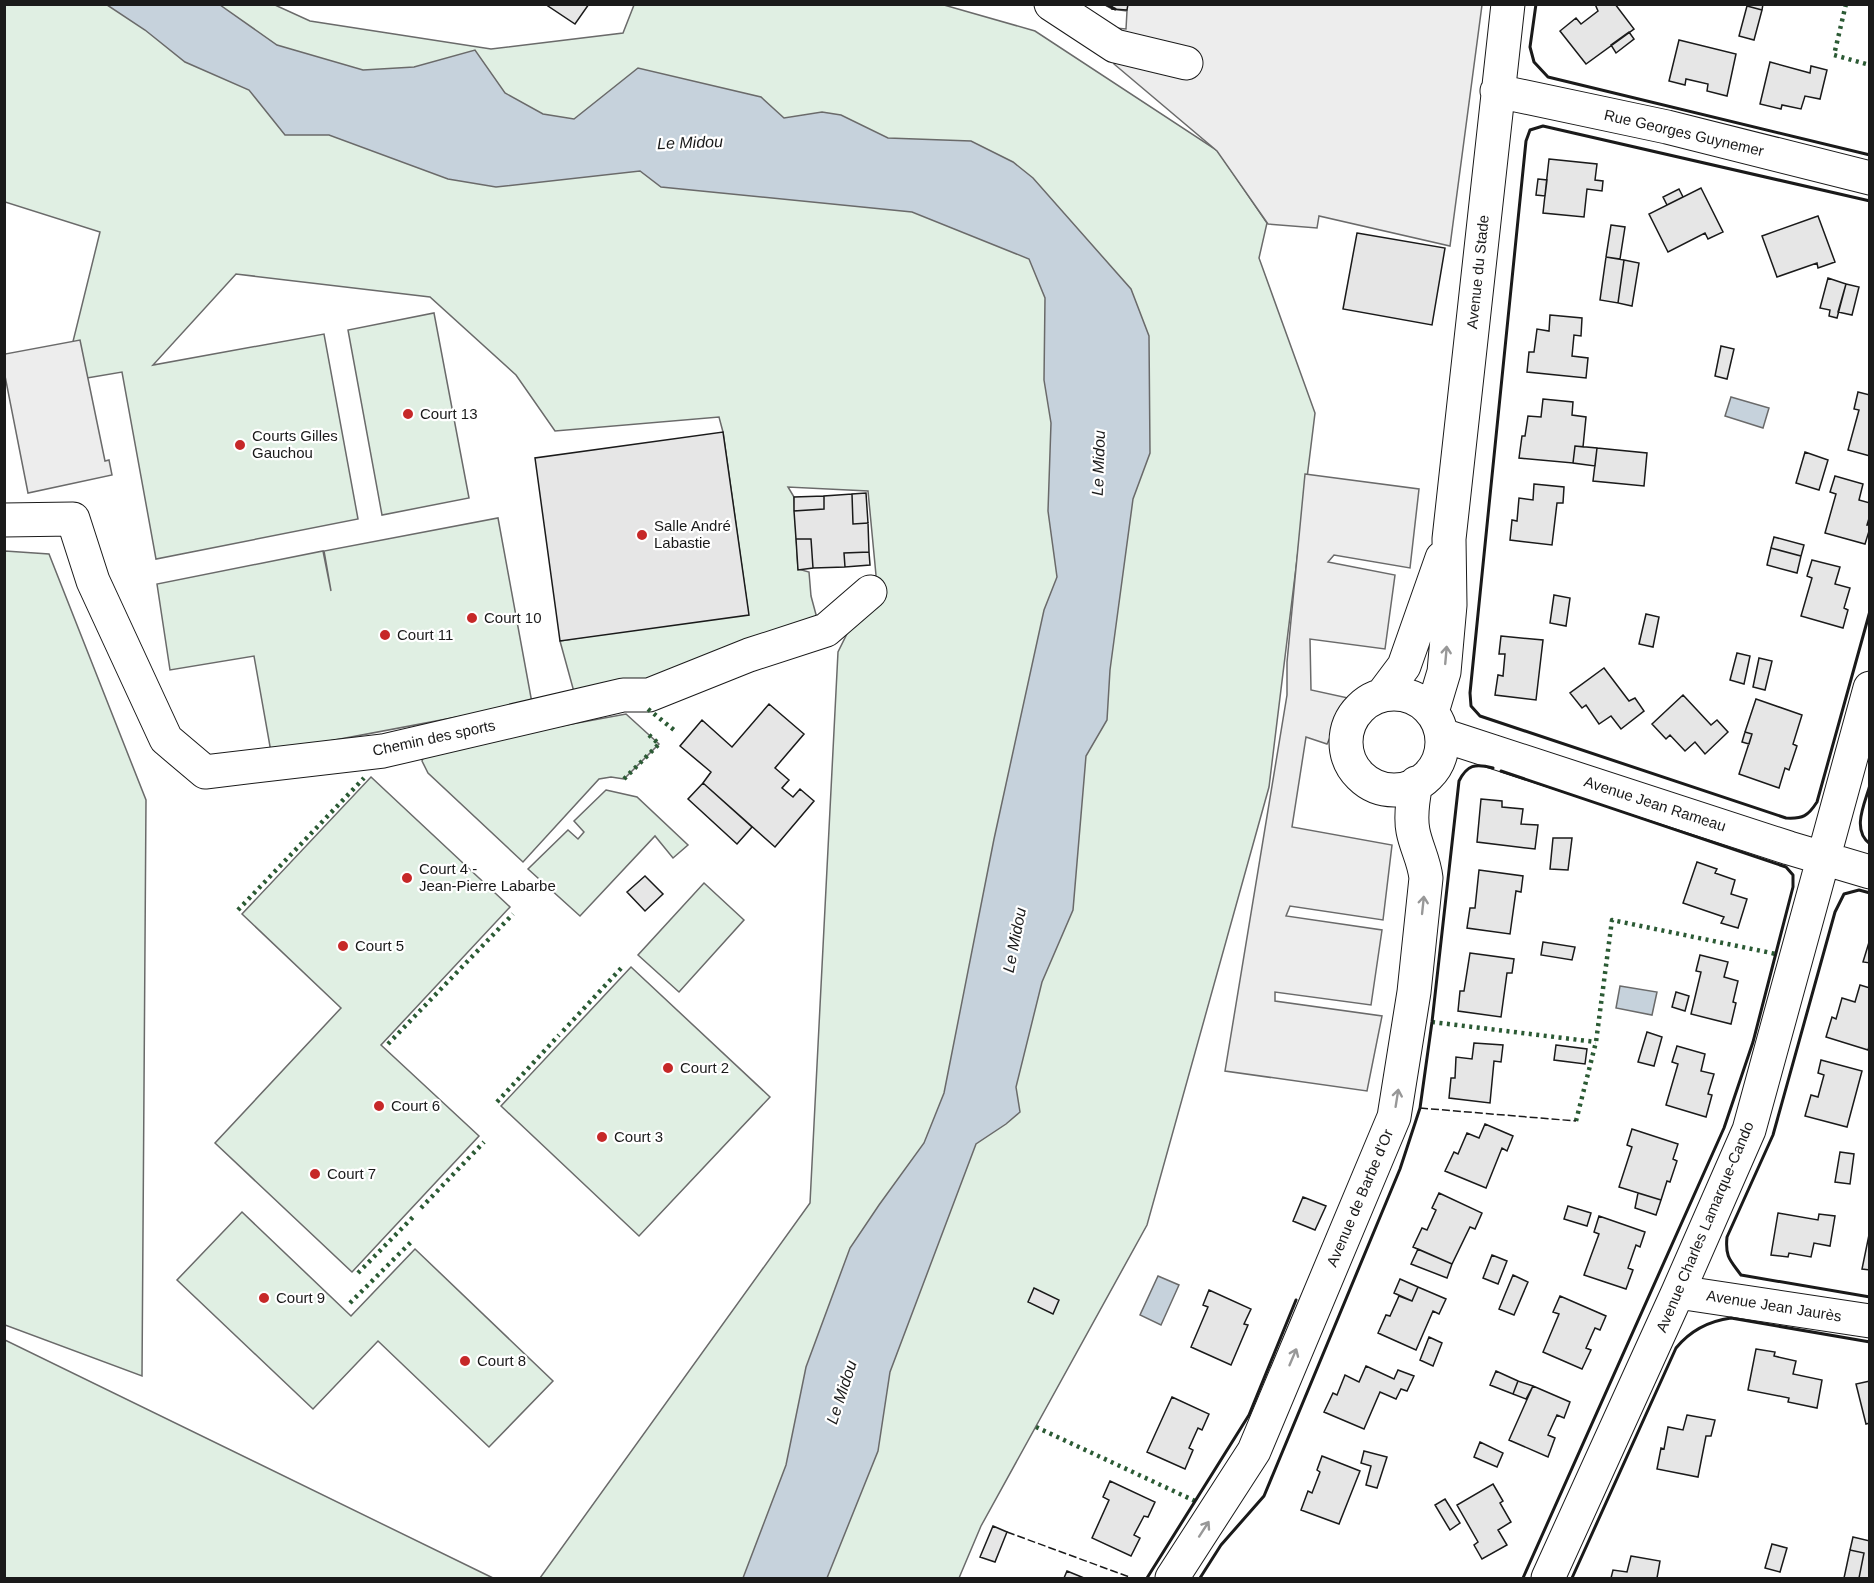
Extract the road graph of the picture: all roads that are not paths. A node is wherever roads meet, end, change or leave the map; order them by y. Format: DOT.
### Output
graph roads {
  1 [pos="1051,4"];
  2 [pos="1508,4"];
  3 [pos="1186,63"];
  4 [pos="1497,91"];
  5 [pos="1869,178"];
  6 [pos="4,520"];
  7 [pos="1449,539"];
  8 [pos="870,591"];
  9 [pos="1869,688"];
  10 [pos="1383,694"];
  11 [pos="1437,723"];
  12 [pos="1416,783"];
  13 [pos="1822,859"];
  14 [pos="1869,872"];
  15 [pos="1678,1292"];
  16 [pos="1869,1321"];
  17 [pos="1172,1578"];
  18 [pos="1548,1578"];
  1 -- 3 [label="street"];
  2 -- 4 [label="street, Avenue du Stade"];
  4 -- 5 [label="street, Rue Georges Guynemer"];
  4 -- 7 [label="street, Avenue du Stade"];
  6 -- 8 [label="street, Chemin des sports"];
  7 -- 10 [label="street, Avenue du Stade"];
  11 -- 7 [label="street, Avenue du Stade, one-way"];
  9 -- 13 [label="street, Avenue Charles Lamarque-Cando"];
  10 -- 11 [label="street"];
  10 -- 12 [label="street"];
  11 -- 12 [label="street"];
  11 -- 13 [label="street, Avenue Jean Rameau"];
  17 -- 12 [label="street, Avenue de Barbe d'Or, one-way"];
  13 -- 14 [label="street, Avenue Jean Rameau"];
  13 -- 15 [label="street, Avenue Charles Lamarque-Cando"];
  15 -- 16 [label="street, Avenue Jean Jaurès"];
  15 -- 18 [label="street, Avenue Charles Lamarque-Cando"];
}
